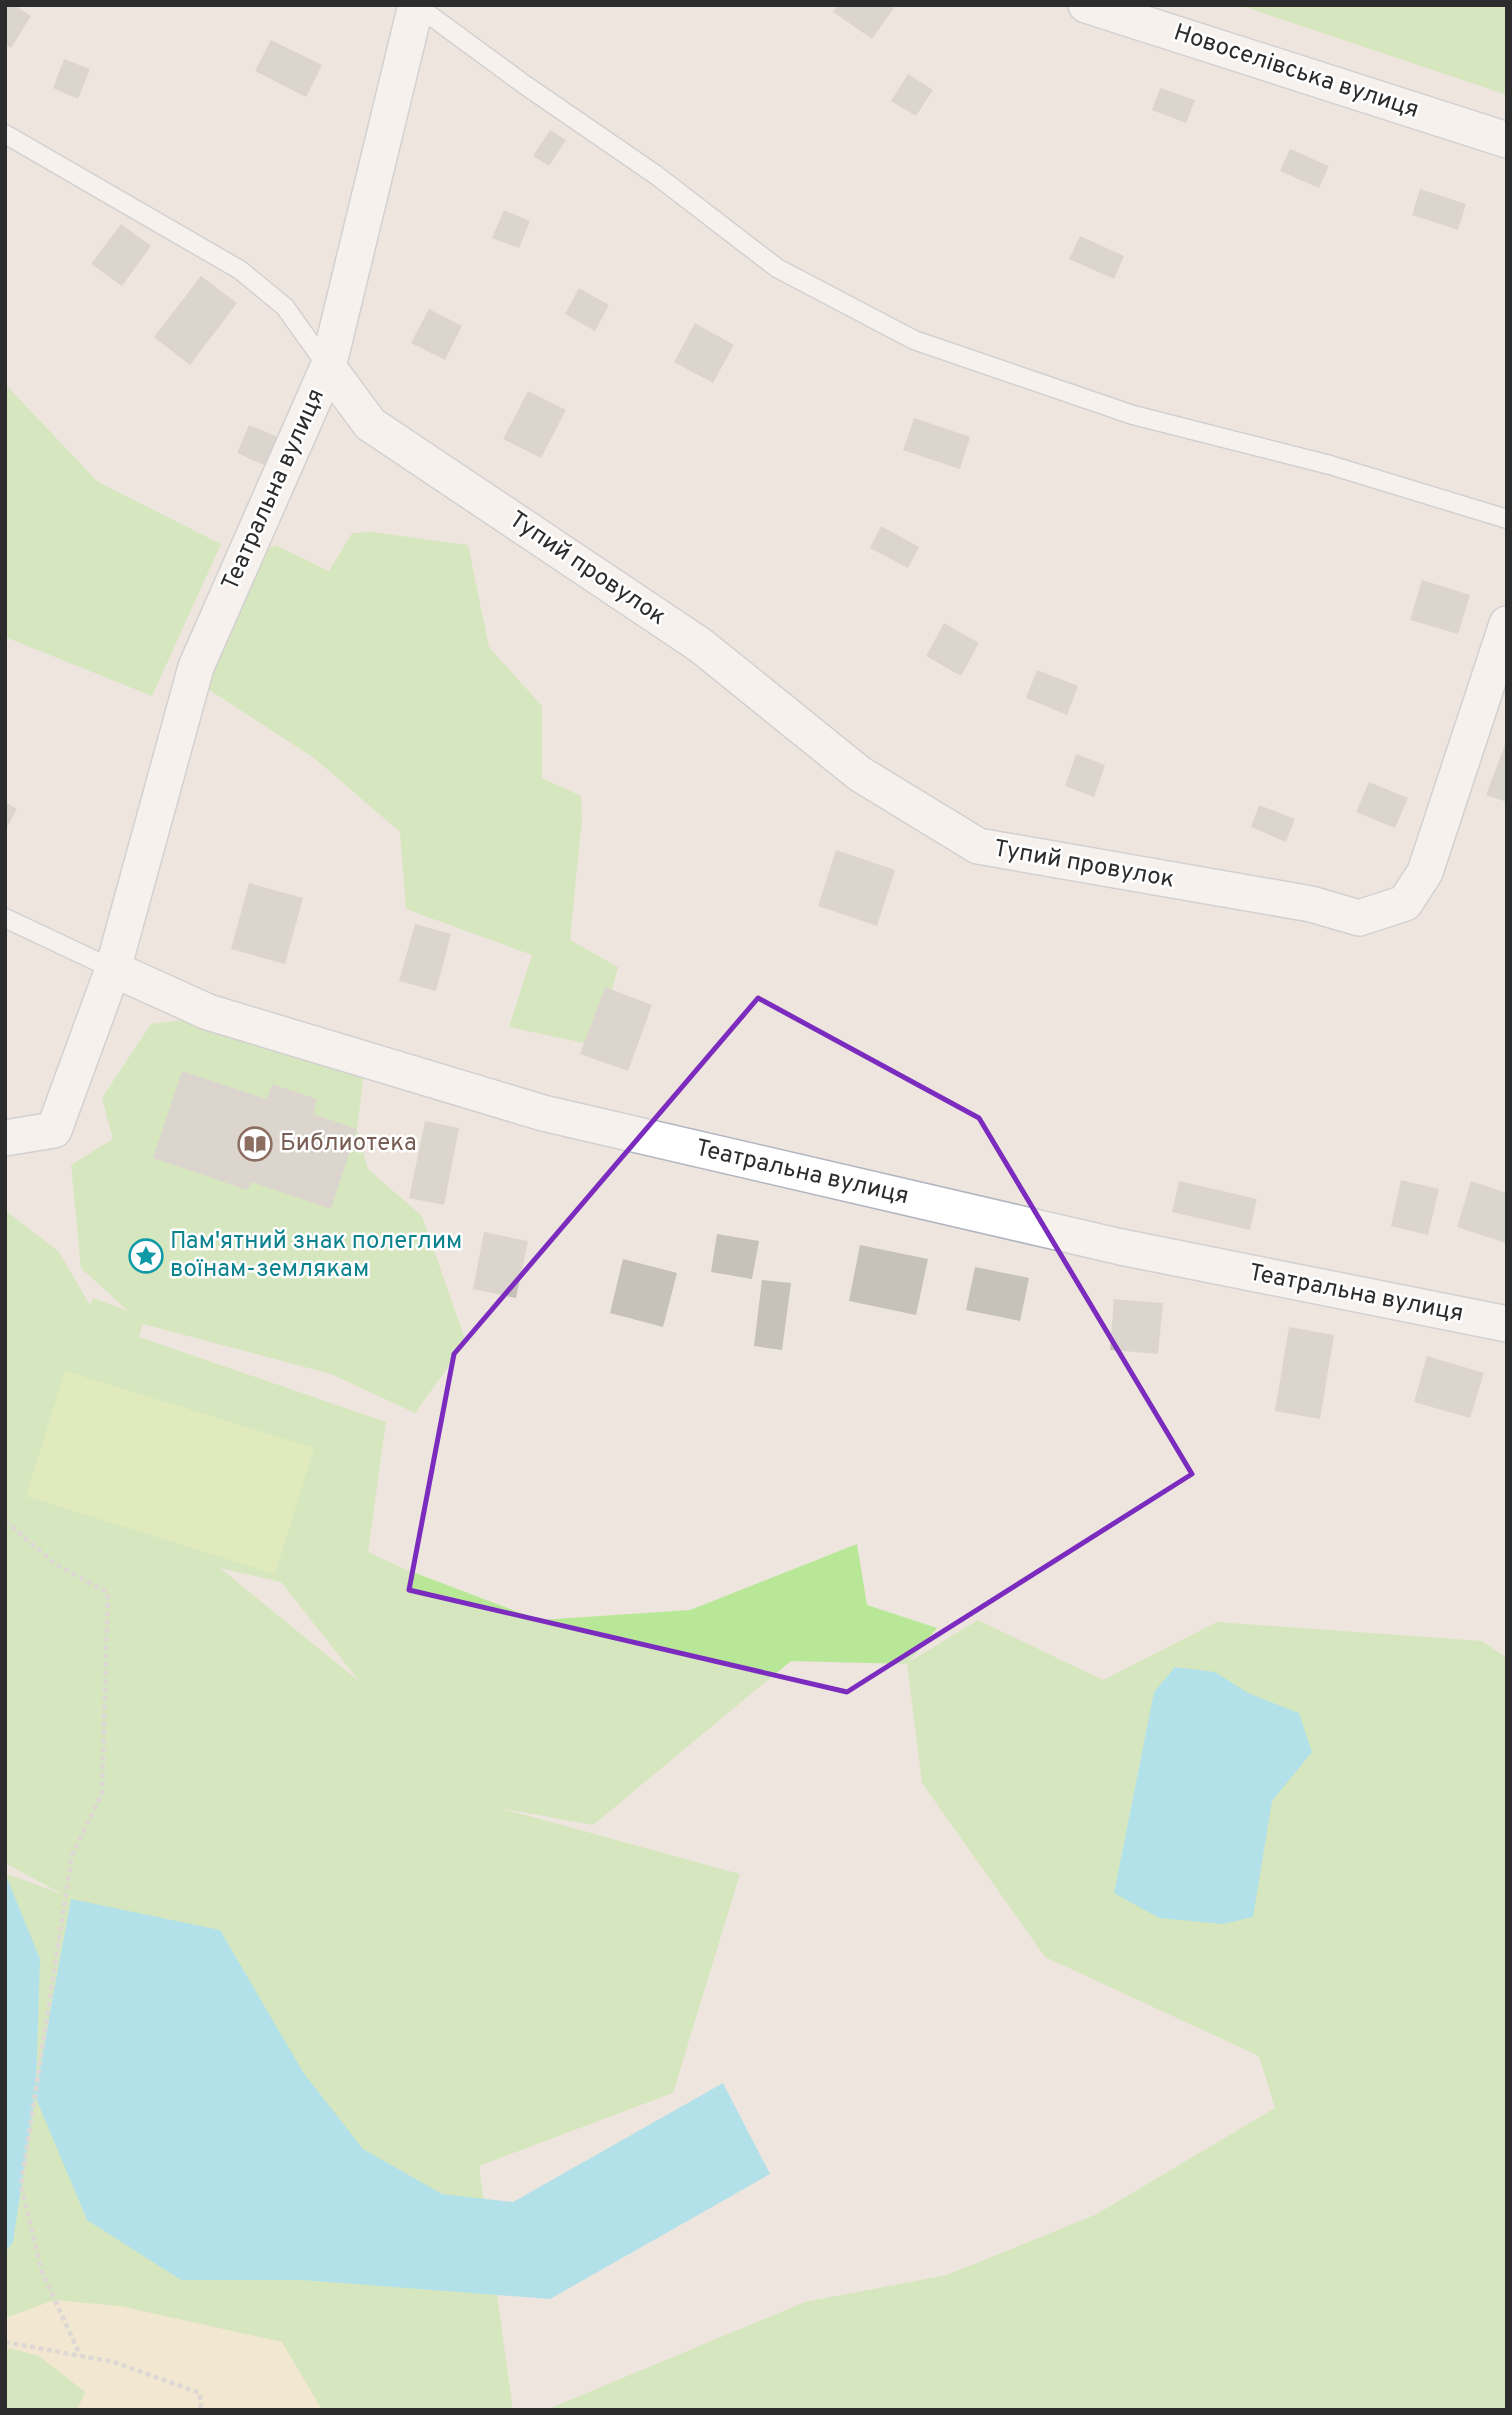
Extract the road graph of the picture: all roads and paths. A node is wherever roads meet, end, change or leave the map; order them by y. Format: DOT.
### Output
graph roads {
  1 [pos="416,5"];
  2 [pos="1086,5"];
  3 [pos="5,134"];
  4 [pos="1507,139"];
  5 [pos="328,367"];
  6 [pos="1507,519"];
  7 [pos="1507,624"];
  8 [pos="1496,695"];
  9 [pos="5,918"];
  10 [pos="113,969"];
  11 [pos="5,1138"];
  12 [pos="1507,1324"];
  13 [pos="5,1521"];
  14 [pos="5,2342"];
  15 [pos="80,2355"];
  16 [pos="201,2410"];
  1 -- 5 [label="street, Театральна вулиця"];
  1 -- 6 [label="lane"];
  2 -- 4 [label="street, Новоселівська вулиця"];
  3 -- 5 [label="lane"];
  5 -- 8 [label="street, Тупий провулок"];
  5 -- 10 [label="street, Театральна вулиця"];
  7 -- 8 [label="street, Тупий провулок"];
  9 -- 10 [label="lane"];
  10 -- 11 [label="street, Театральна вулиця"];
  10 -- 12 [label="street, Театральна вулиця"];
  13 -- 15 [label="path"];
  14 -- 15 [label="path"];
  15 -- 16 [label="path"];
}
